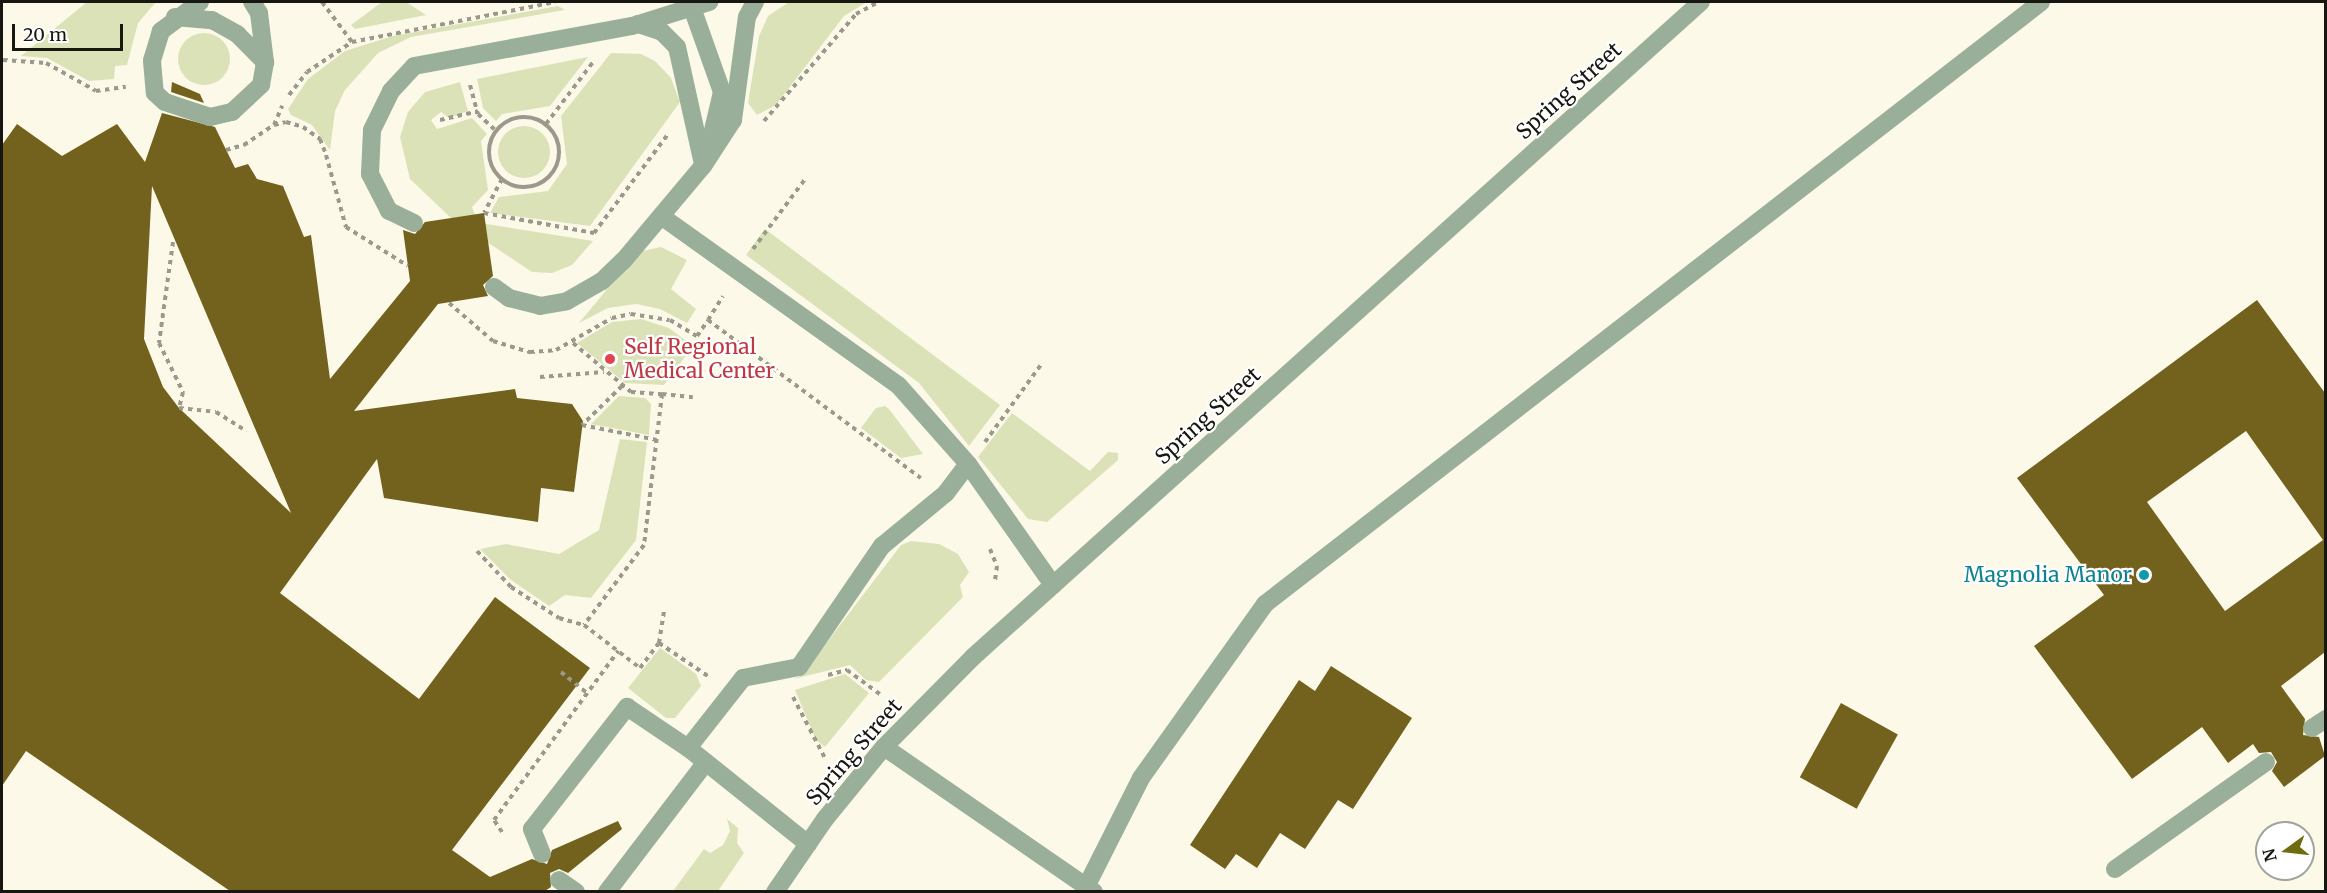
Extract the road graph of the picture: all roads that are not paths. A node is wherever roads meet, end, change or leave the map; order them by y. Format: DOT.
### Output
graph roads {
  1 [pos="200,2"];
  2 [pos="252,2"];
  3 [pos="755,2"];
  4 [pos="1701,2"];
  5 [pos="2041,2"];
  6 [pos="697,3"];
  7 [pos="175,17"];
  8 [pos="638,24"];
  9 [pos="265,62"];
  10 [pos="716,139"];
  11 [pos="703,166"];
  12 [pos="661,216"];
  13 [pos="414,223"];
  14 [pos="494,287"];
  15 [pos="968,464"];
  16 [pos="1053,585"];
  17 [pos="884,747"];
  18 [pos="688,748"];
  19 [pos="706,762"];
  20 [pos="2266,762"];
  21 [pos="808,844"];
  22 [pos="542,854"];
  23 [pos="2115,869"];
  24 [pos="559,880"];
  25 [pos="1090,889"];
  26 [pos="576,891"];
  27 [pos="607,891"];
  28 [pos="775,891"];
  1 -- 7 [label="street"];
  2 -- 9 [label="street"];
  3 -- 10 [label="street"];
  4 -- 16 [label="street, Spring Street"];
  5 -- 25 [label="street"];
  6 -- 8 [label="street"];
  6 -- 10 [label="street"];
  7 -- 9 [label="street"];
  7 -- 9 [label="street"];
  8 -- 11 [label="street"];
  8 -- 13 [label="street"];
  10 -- 11 [label="street"];
  11 -- 12 [label="street"];
  12 -- 14 [label="street"];
  12 -- 15 [label="street"];
  15 -- 16 [label="street"];
  15 -- 18 [label="street"];
  16 -- 17 [label="street, Spring Street"];
  17 -- 21 [label="street, Spring Street"];
  17 -- 25 [label="street"];
  18 -- 19 [label="street"];
  18 -- 22 [label="street"];
  19 -- 21 [label="street"];
  19 -- 27 [label="street"];
  20 -- 23 [label="street"];
  21 -- 28 [label="street, Spring Street"];
  24 -- 26 [label="street"];
}
